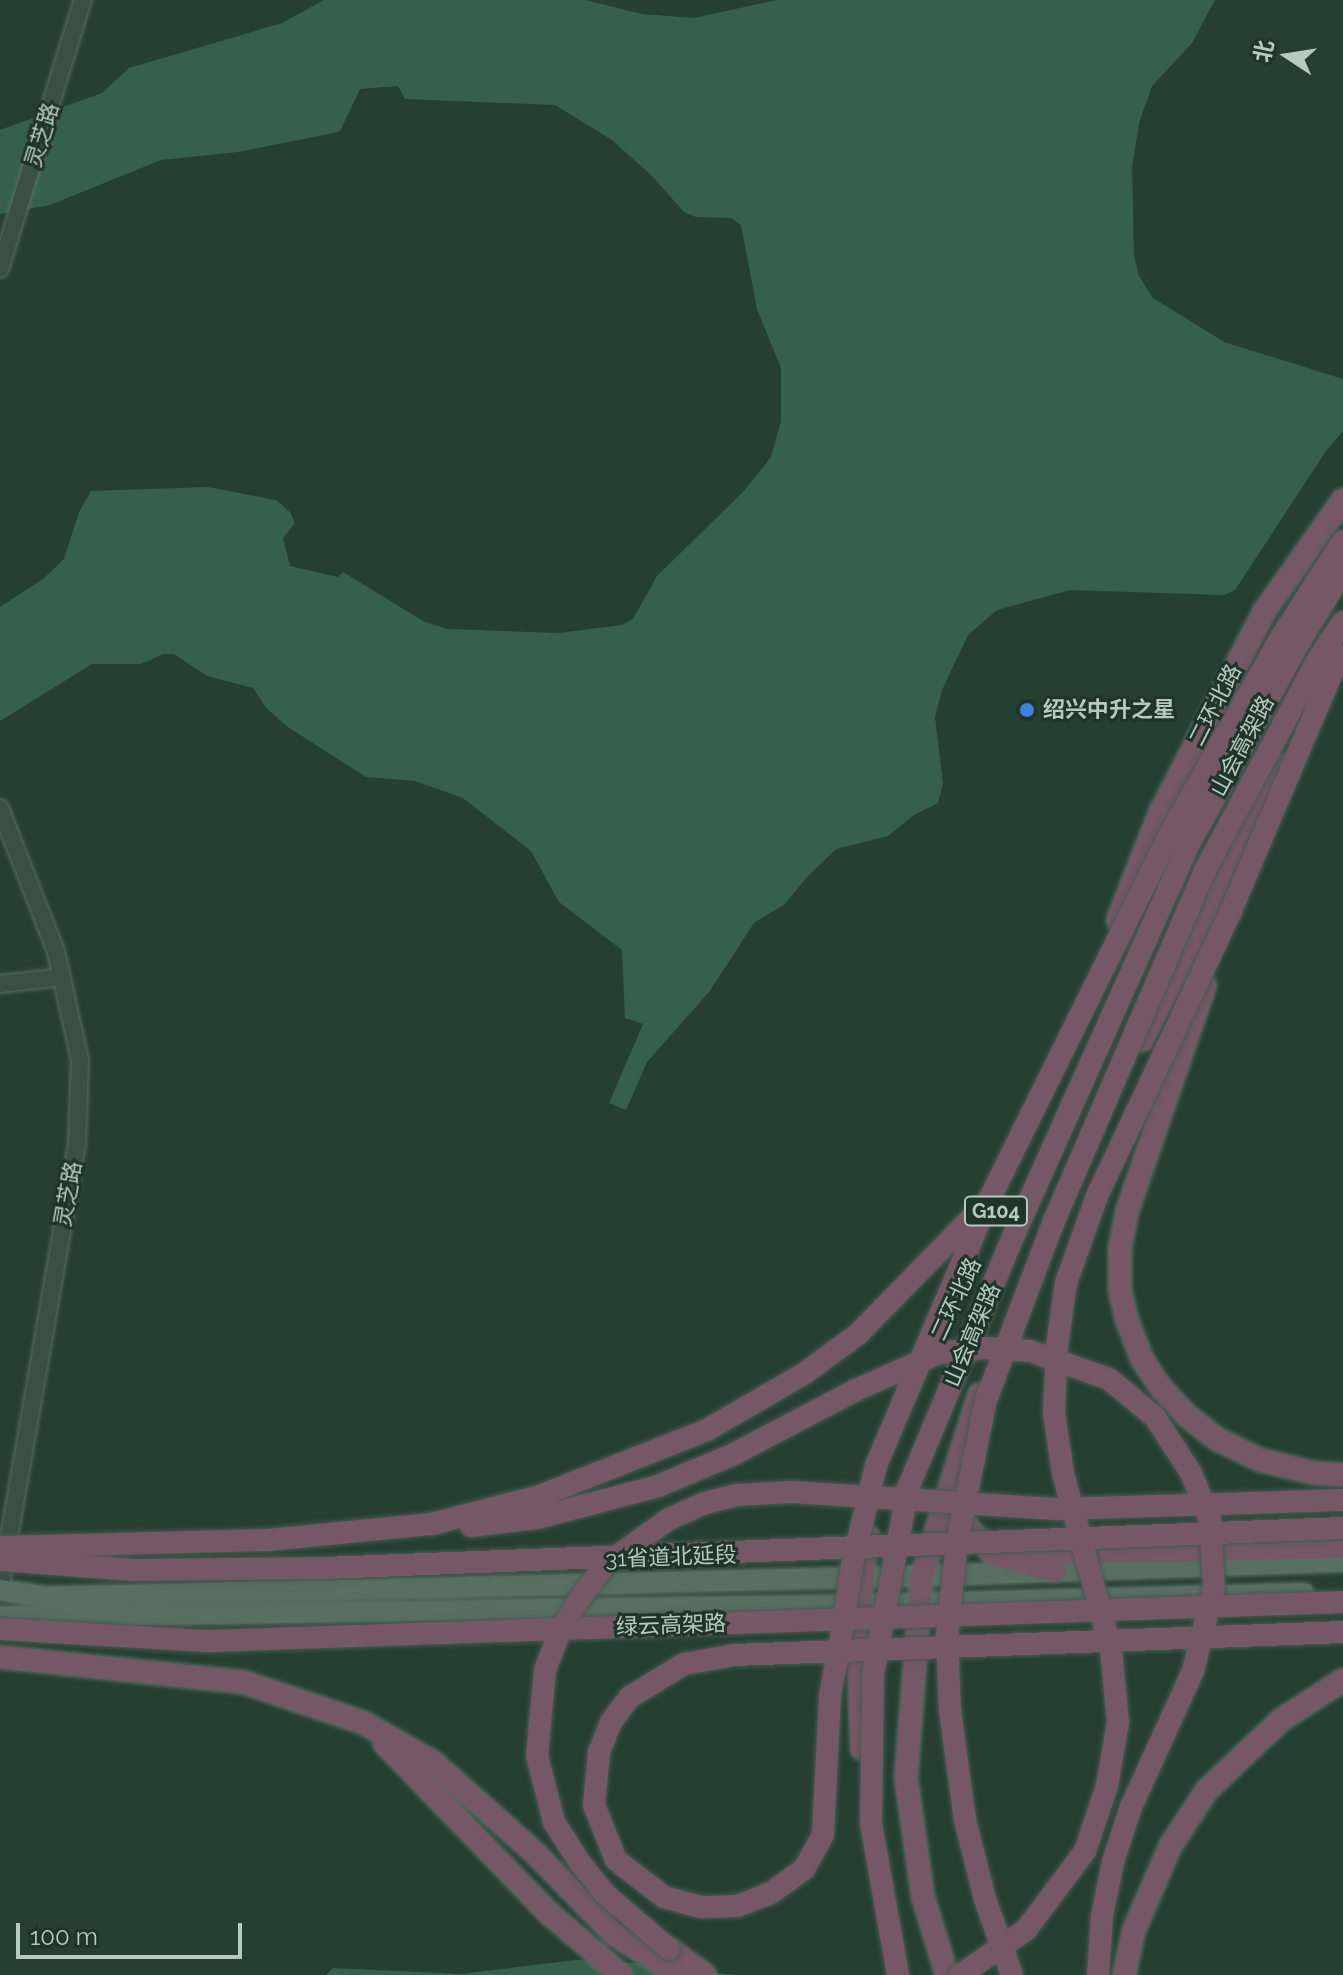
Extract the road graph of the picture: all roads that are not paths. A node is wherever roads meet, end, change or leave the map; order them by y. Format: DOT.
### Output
graph roads {
  1 [pos="83,0"];
  2 [pos="0,269"];
  3 [pos="1343,500"];
  4 [pos="1343,541"];
  5 [pos="1343,571"];
  6 [pos="1343,622"];
  7 [pos="1343,657"];
  8 [pos="0,808"];
  9 [pos="1230,913"];
  10 [pos="62,977"];
  11 [pos="0,984"];
  12 [pos="989,1200"];
  13 [pos="1343,1475"];
  14 [pos="950,1485"];
  15 [pos="1343,1500"];
  16 [pos="1343,1528"];
  17 [pos="268,1540"];
  18 [pos="0,1547"];
  19 [pos="1343,1547"];
  20 [pos="993,1554"];
  21 [pos="0,1560"];
  22 [pos="1343,1561"];
  23 [pos="1055,1571"];
  24 [pos="862,1576"];
  25 [pos="922,1576"];
  26 [pos="0,1589"];
  27 [pos="1343,1591"];
  28 [pos="1343,1602"];
  29 [pos="917,1603"];
  30 [pos="860,1605"];
  31 [pos="0,1617"];
  32 [pos="0,1629"];
  33 [pos="1343,1632"];
  34 [pos="0,1657"];
  35 [pos="1343,1680"];
  36 [pos="364,1723"];
  37 [pos="621,1975"];
  38 [pos="678,1975"];
  39 [pos="705,1975"];
  40 [pos="897,1975"];
  41 [pos="947,1975"];
  42 [pos="960,1975"];
  43 [pos="1012,1975"];
  44 [pos="1098,1975"];
  45 [pos="1124,1975"];
  1 -- 2 [label="street, 灵芝路"];
  3 -- 24 [label="highway, 二环北路 / G104"];
  4 -- 12 [label="highway, bridge"];
  5 -- 40 [label="highway, 山会高架路, bridge"];
  6 -- 43 [label="highway, 山会高架路, bridge"];
  7 -- 9 [label="highway, bridge"];
  7 -- 14 [label="highway, G104"];
  8 -- 10 [label="street, 灵芝路"];
  9 -- 13 [label="highway, bridge"];
  9 -- 42 [label="highway, bridge"];
  10 -- 11 [label="street"];
  10 -- 26 [label="street, 灵芝路"];
  12 -- 17 [label="highway, bridge"];
  12 -- 33 [label="highway, bridge"];
  14 -- 20 [label="highway"];
  14 -- 25 [label="highway, G104"];
  15 -- 39 [label="highway, bridge"];
  16 -- 21 [label="highway, bridge"];
  17 -- 18 [label="highway, bridge"];
  17 -- 44 [label="highway, bridge"];
  19 -- 20 [label="highway"];
  20 -- 23 [label="highway"];
  22 -- 23 [label="main road, 31省道北延段"];
  23 -- 25 [label="main road, 31省道北延段"];
  24 -- 25 [label="main road, 31省道北延段"];
  24 -- 26 [label="main road, 31省道北延段"];
  24 -- 30 [label="highway, 二环北路 / G104"];
  25 -- 29 [label="highway, G104"];
  27 -- 29 [label="main road"];
  28 -- 32 [label="highway, 绿云高架路, bridge"];
  29 -- 30 [label="main road"];
  29 -- 41 [label="highway, G104"];
  30 -- 31 [label="main road"];
  30 -- 40 [label="highway, 二环北路 / G104"];
  34 -- 36 [label="highway"];
  35 -- 45 [label="highway"];
  36 -- 37 [label="highway"];
  36 -- 38 [label="highway"];
}
